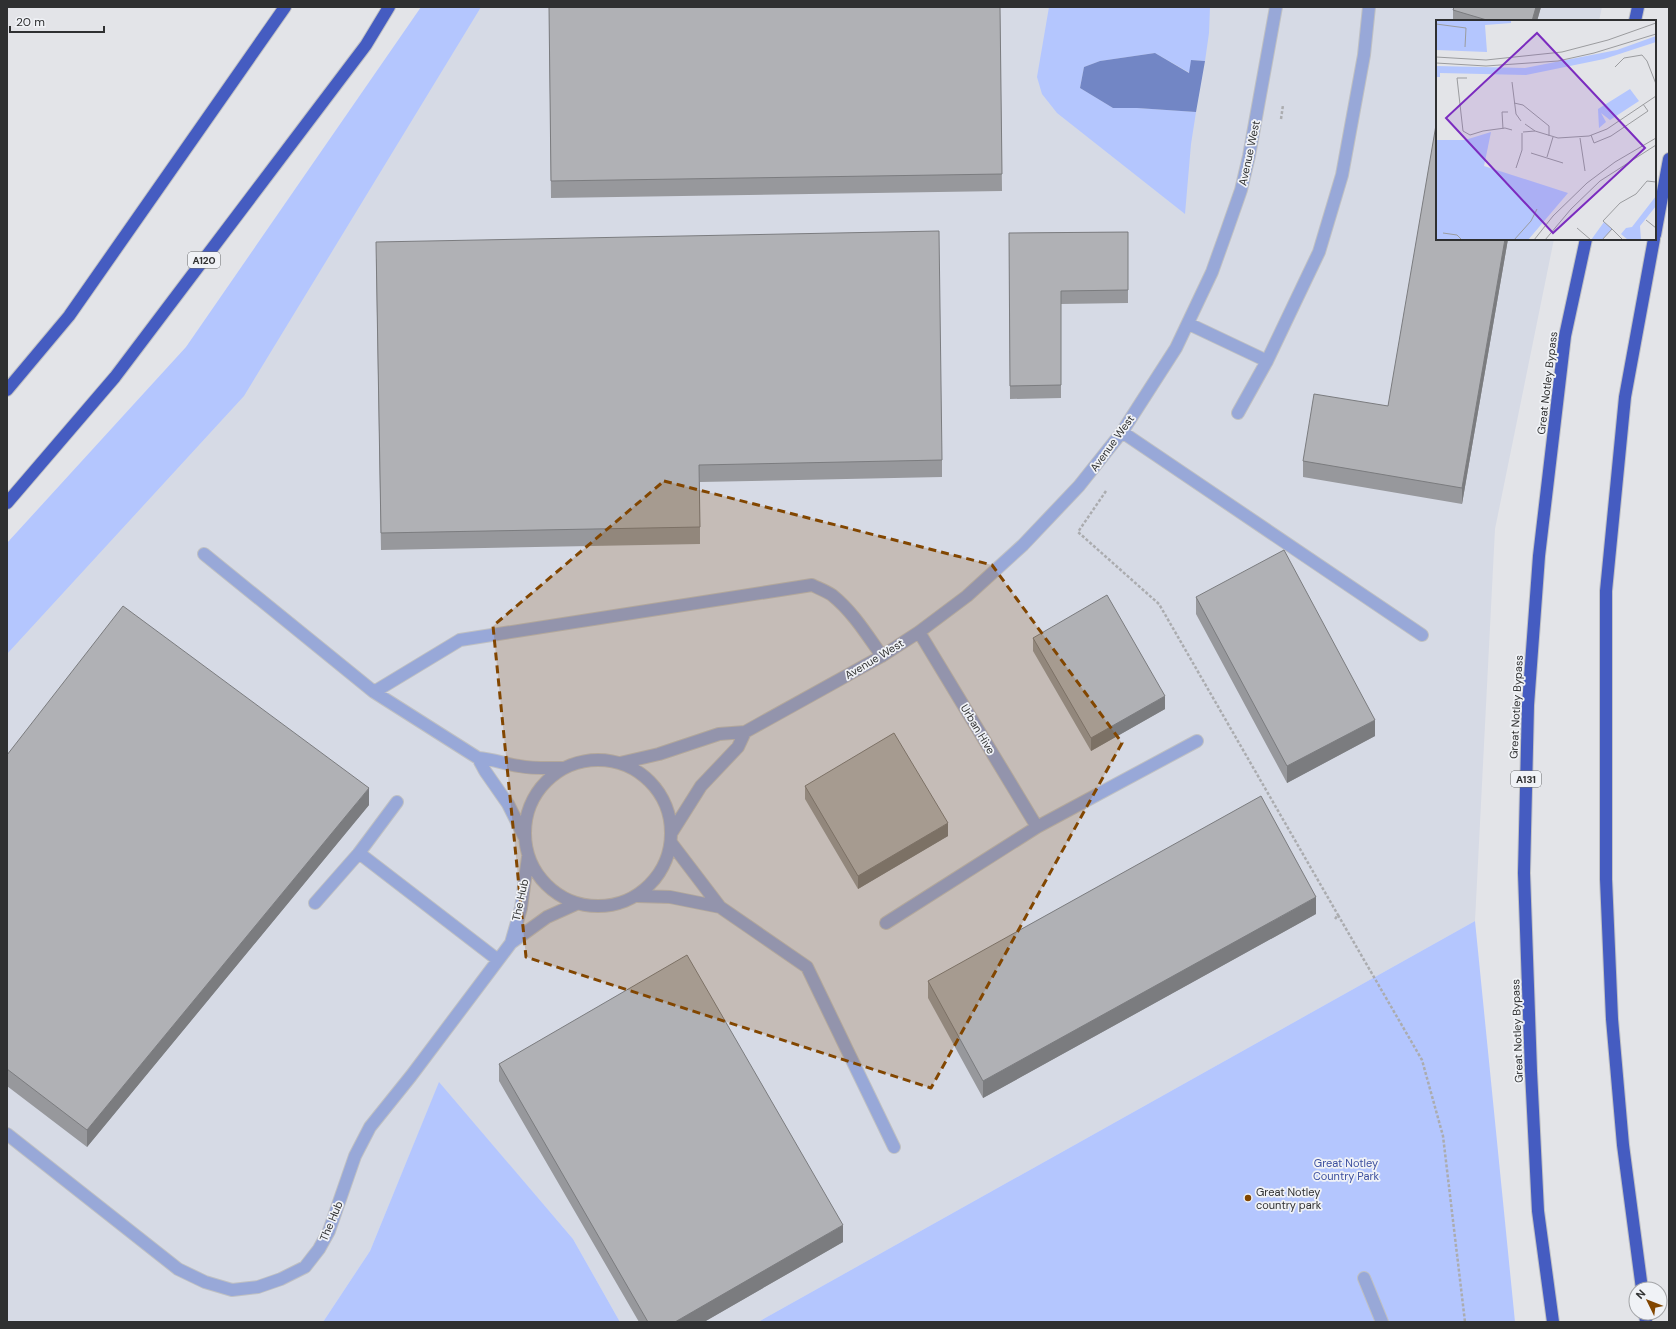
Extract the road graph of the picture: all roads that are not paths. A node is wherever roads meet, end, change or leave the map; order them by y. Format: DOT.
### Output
graph roads {
  1 [pos="284,7"];
  2 [pos="389,7"];
  3 [pos="1276,7"];
  4 [pos="1369,7"];
  5 [pos="1638,7"];
  6 [pos="1634,20"];
  7 [pos="1669,159"];
  8 [pos="1656,230"];
  9 [pos="1586,240"];
  10 [pos="1654,240"];
  11 [pos="1189,324"];
  12 [pos="1267,361"];
  13 [pos="7,390"];
  14 [pos="1238,413"];
  15 [pos="1122,432"];
  16 [pos="7,503"];
  17 [pos="204,554"];
  18 [pos="919,632"];
  19 [pos="1422,635"];
  20 [pos="882,656"];
  21 [pos="374,692"];
  22 [pos="745,732"];
  23 [pos="1197,741"];
  24 [pos="478,758"];
  25 [pos="620,762"];
  26 [pos="564,768"];
  27 [pos="397,802"];
  28 [pos="1037,827"];
  29 [pos="524,837"];
  30 [pos="672,838"];
  31 [pos="359,853"];
  32 [pos="528,857"];
  33 [pos="637,896"];
  34 [pos="315,903"];
  35 [pos="576,904"];
  36 [pos="720,907"];
  37 [pos="886,923"];
  38 [pos="511,943"];
  39 [pos="498,960"];
  40 [pos="7,1134"];
  41 [pos="894,1147"];
  42 [pos="1364,1278"];
  43 [pos="1641,1281"];
  44 [pos="1382,1322"];
  45 [pos="1553,1322"];
  1 -- 13 [label="highway"];
  2 -- 16 [label="highway, A120"];
  3 -- 11 [label="street, Avenue West"];
  4 -- 12 [label="street"];
  5 -- 6 [label="highway"];
  7 -- 8 [label="highway"];
  9 -- 45 [label="highway, Great Notley Bypass / A131"];
  10 -- 43 [label="highway"];
  11 -- 12 [label="street"];
  11 -- 15 [label="street, Avenue West"];
  12 -- 14 [label="street"];
  15 -- 18 [label="street, Avenue West"];
  15 -- 19 [label="street"];
  17 -- 21 [label="street"];
  18 -- 20 [label="street, Avenue West"];
  18 -- 28 [label="street, Urban Hive"];
  20 -- 21 [label="street"];
  20 -- 22 [label="street, Avenue West"];
  21 -- 24 [label="street"];
  22 -- 25 [label="street, Avenue West"];
  22 -- 30 [label="street"];
  23 -- 28 [label="street"];
  24 -- 26 [label="street"];
  24 -- 29 [label="street"];
  25 -- 26 [label="street"];
  25 -- 30 [label="street"];
  26 -- 29 [label="street"];
  27 -- 31 [label="street"];
  28 -- 37 [label="street"];
  29 -- 32 [label="street"];
  30 -- 33 [label="street"];
  30 -- 36 [label="street"];
  31 -- 34 [label="street"];
  31 -- 39 [label="street"];
  32 -- 35 [label="street"];
  32 -- 38 [label="street, The Hub"];
  33 -- 35 [label="street"];
  33 -- 36 [label="street"];
  35 -- 38 [label="street, The Hub"];
  36 -- 41 [label="street"];
  38 -- 39 [label="street, The Hub"];
  39 -- 40 [label="street, The Hub"];
  42 -- 44 [label="street"];
}
